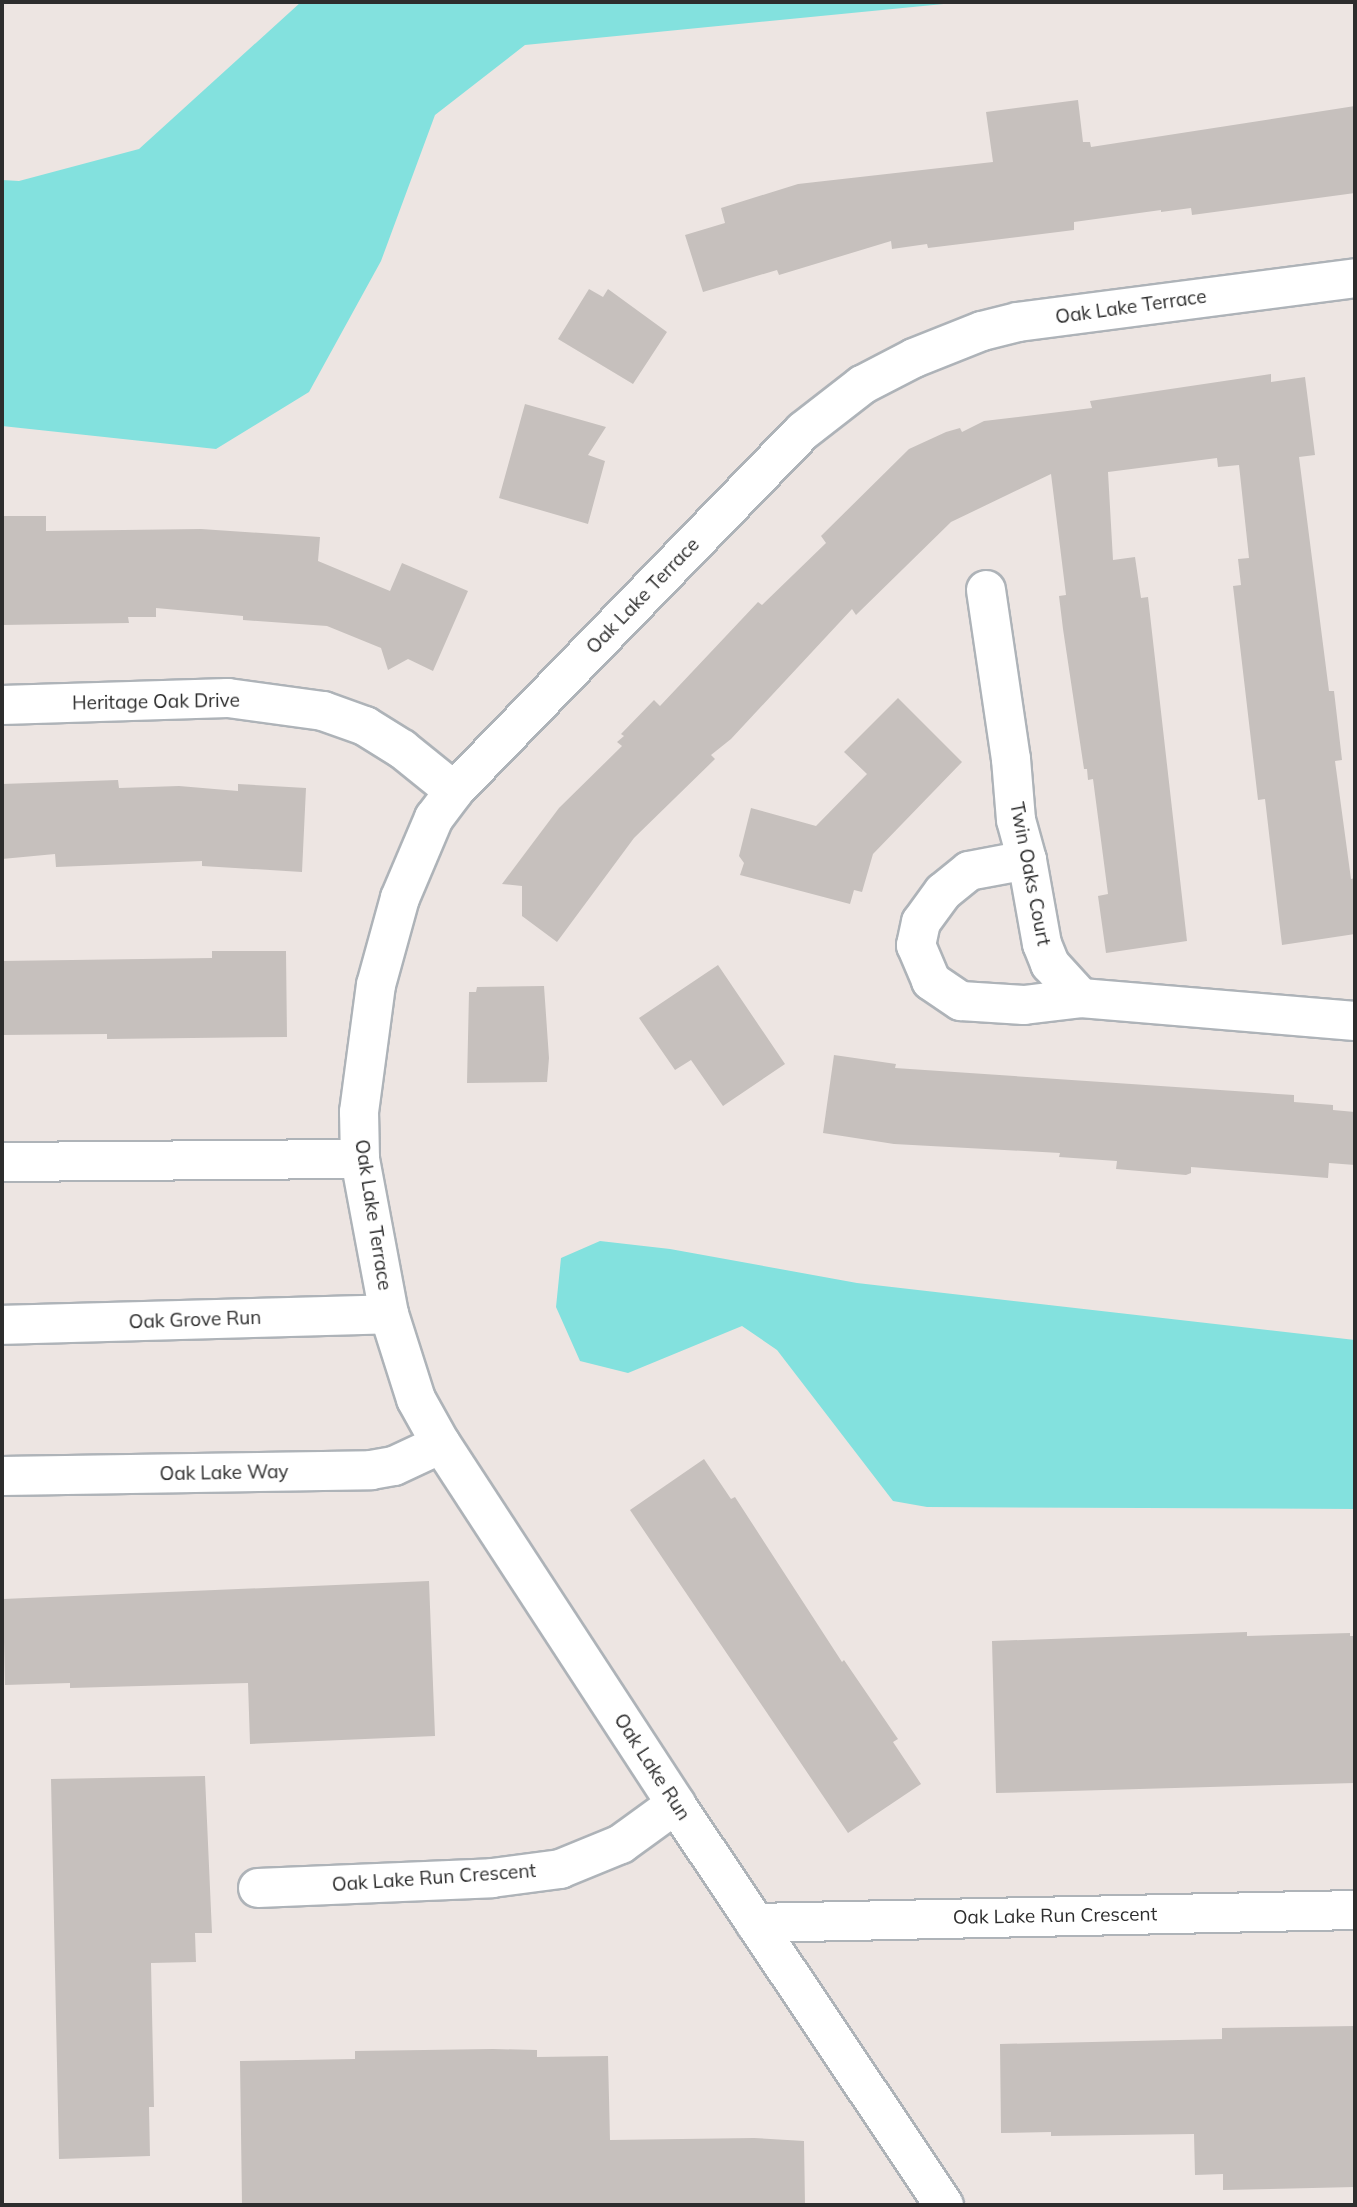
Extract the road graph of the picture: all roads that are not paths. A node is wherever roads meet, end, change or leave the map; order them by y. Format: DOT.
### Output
graph roads {
  1 [pos="1355,278"];
  2 [pos="986,590"];
  3 [pos="2,705"];
  4 [pos="454,791"];
  5 [pos="1027,860"];
  6 [pos="1080,998"];
  7 [pos="1355,1021"];
  8 [pos="360,1159"];
  9 [pos="2,1162"];
  10 [pos="389,1314"];
  11 [pos="2,1325"];
  12 [pos="441,1444"];
  13 [pos="2,1476"];
  14 [pos="676,1804"];
  15 [pos="258,1888"];
  16 [pos="1355,1910"];
  17 [pos="755,1923"];
  18 [pos="944,2205"];
  1 -- 4 [label="street, Oak Lake Terrace"];
  2 -- 5 [label="street, Twin Oaks Court"];
  3 -- 4 [label="street, Heritage Oak Drive"];
  4 -- 8 [label="street, Oak Lake Terrace"];
  5 -- 6 [label="street, Twin Oaks Court"];
  5 -- 6 [label="street"];
  6 -- 7 [label="street"];
  8 -- 9 [label="street"];
  8 -- 10 [label="street, Oak Lake Terrace"];
  10 -- 11 [label="street, Oak Grove Run"];
  10 -- 12 [label="street, Oak Lake Run"];
  12 -- 13 [label="street, Oak Lake Way"];
  12 -- 14 [label="street, Oak Lake Run"];
  14 -- 15 [label="street, Oak Lake Run Crescent"];
  14 -- 17 [label="street, Oak Lake Run"];
  16 -- 17 [label="street, Oak Lake Run Crescent"];
  17 -- 18 [label="street, Oak Lake Run"];
}
